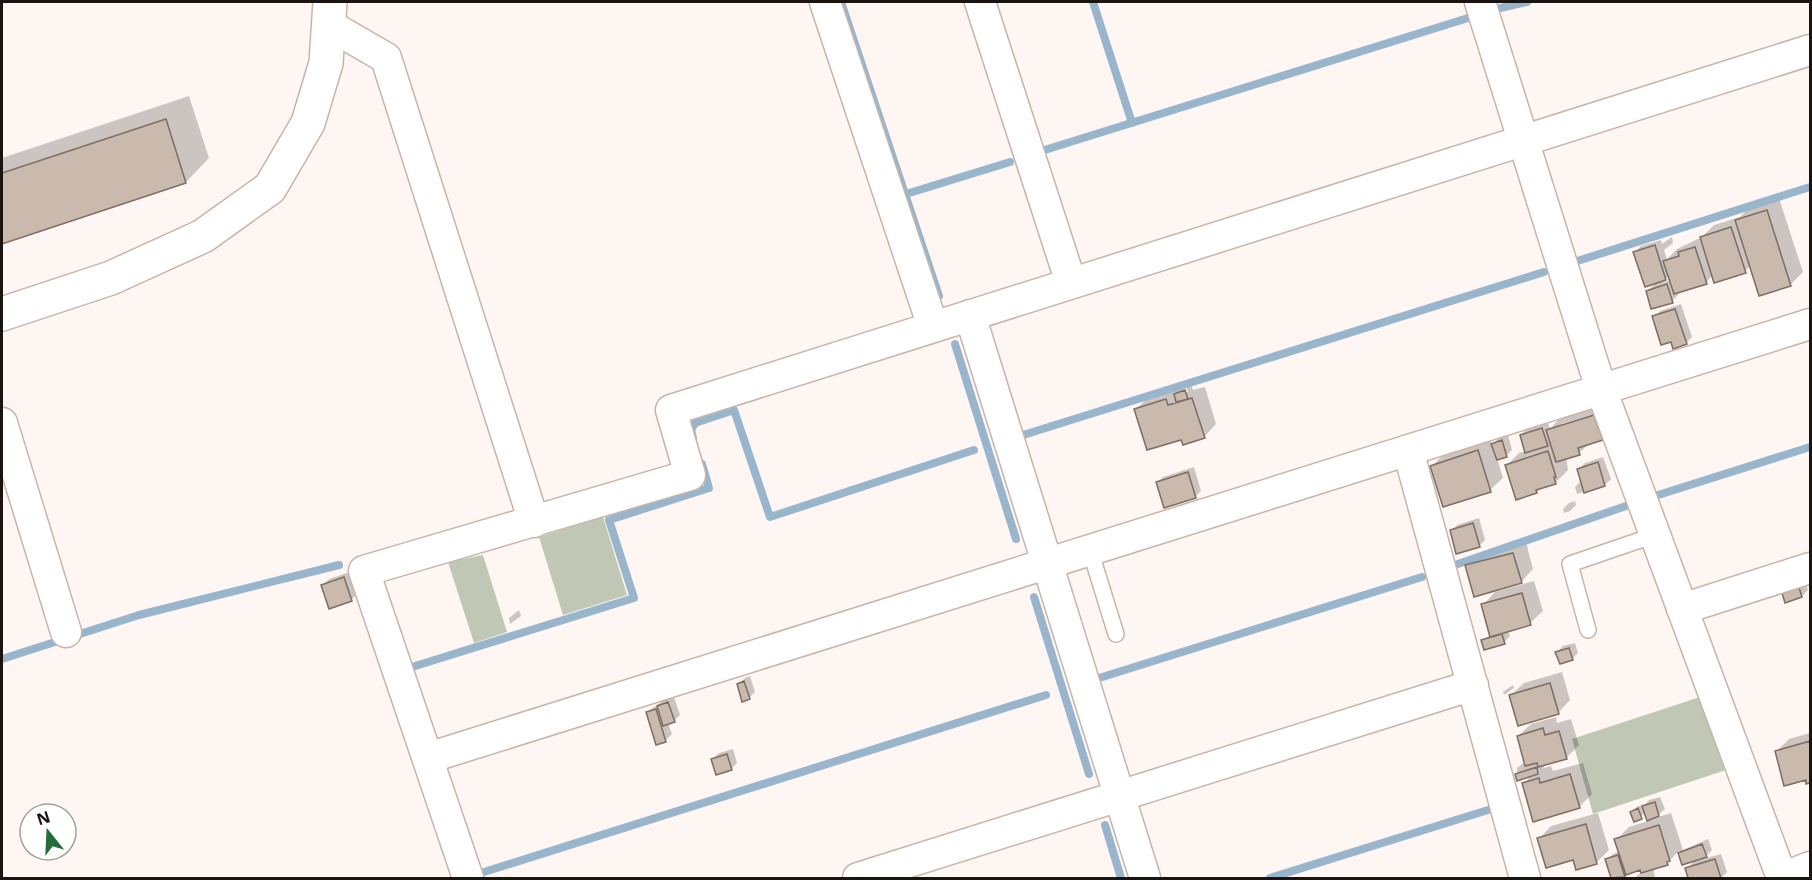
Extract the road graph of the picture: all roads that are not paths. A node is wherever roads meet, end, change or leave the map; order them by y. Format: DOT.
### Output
graph roads {
  1 [pos="825,2"];
  2 [pos="980,2"];
  3 [pos="1480,2"];
  4 [pos="329,13"];
  5 [pos="1810,50"];
  6 [pos="1524,140"];
  7 [pos="1071,283"];
  8 [pos="2,314"];
  9 [pos="970,315"];
  10 [pos="1810,324"];
  11 [pos="933,327"];
  12 [pos="1601,389"];
  13 [pos="2,423"];
  14 [pos="1408,450"];
  15 [pos="534,522"];
  16 [pos="1655,536"];
  17 [pos="1090,550"];
  18 [pos="1047,564"];
  19 [pos="1810,568"];
  20 [pos="1682,609"];
  21 [pos="1588,630"];
  22 [pos="66,633"];
  23 [pos="1116,634"];
  24 [pos="1473,685"];
  25 [pos="428,758"];
  26 [pos="1119,796"];
  27 [pos="1810,867"];
  28 [pos="468,879"];
  29 [pos="858,879"];
  30 [pos="1145,879"];
  31 [pos="1525,879"];
  32 [pos="1783,879"];
  1 -- 11 [label="street"];
  2 -- 7 [label="street"];
  3 -- 6 [label="street"];
  4 -- 8 [label="street"];
  4 -- 15 [label="street"];
  5 -- 6 [label="street"];
  6 -- 7 [label="street"];
  6 -- 12 [label="street"];
  7 -- 9 [label="street"];
  9 -- 11 [label="street"];
  9 -- 18 [label="street"];
  10 -- 12 [label="street"];
  11 -- 15 [label="street"];
  12 -- 14 [label="street"];
  12 -- 16 [label="street"];
  13 -- 22 [label="street"];
  14 -- 17 [label="street"];
  14 -- 24 [label="street"];
  15 -- 25 [label="street"];
  16 -- 20 [label="street"];
  16 -- 21 [label="lane"];
  17 -- 18 [label="street"];
  17 -- 23 [label="lane"];
  18 -- 25 [label="street"];
  18 -- 26 [label="street"];
  19 -- 20 [label="street"];
  20 -- 32 [label="street"];
  24 -- 26 [label="street"];
  24 -- 31 [label="street"];
  25 -- 28 [label="street"];
  26 -- 29 [label="street"];
  26 -- 30 [label="street"];
  27 -- 32 [label="street"];
}
